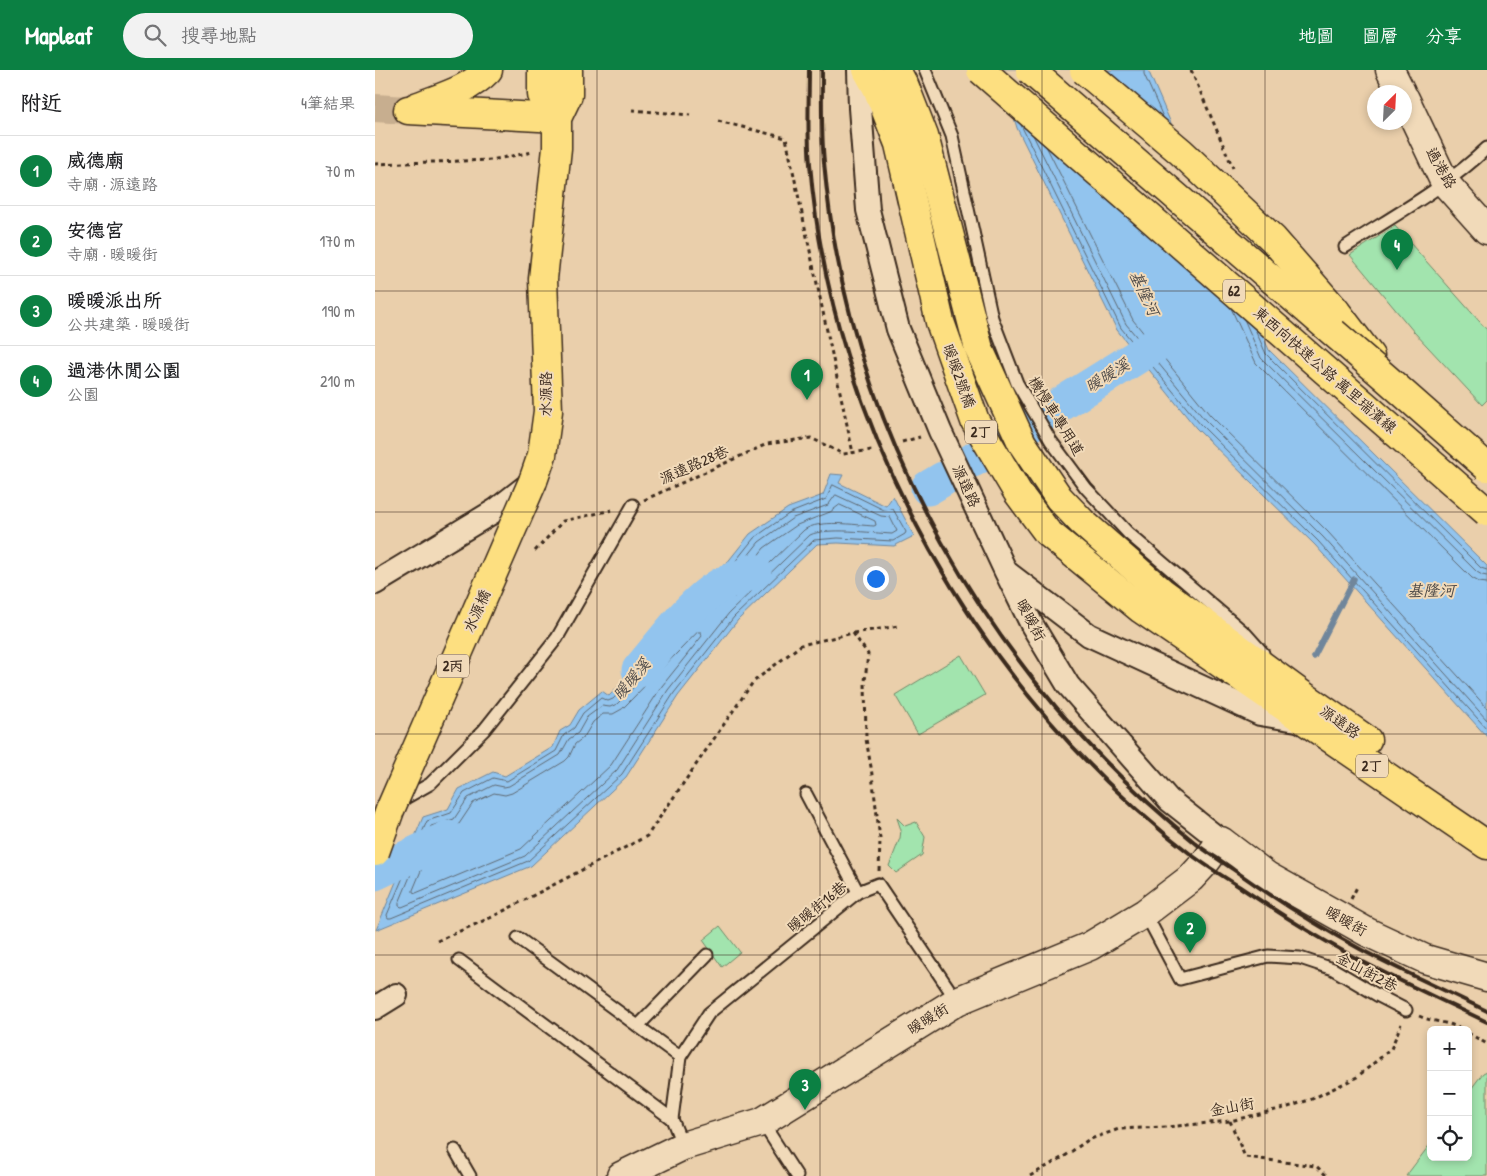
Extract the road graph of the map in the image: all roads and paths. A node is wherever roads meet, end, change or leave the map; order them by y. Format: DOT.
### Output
graph roads {
  1 [pos="488,70"];
  2 [pos="542,70"];
  3 [pos="568,70"];
  4 [pos="859,70"];
  5 [pos="867,70"];
  6 [pos="896,70"];
  7 [pos="925,70"];
  8 [pos="981,70"];
  9 [pos="1030,70"];
  10 [pos="1084,70"];
  11 [pos="1390,70"];
  12 [pos="1398,85"];
  13 [pos="632,110"];
  14 [pos="1412,114"];
  15 [pos="690,115"];
  16 [pos="557,118"];
  17 [pos="718,122"];
  18 [pos="557,148"];
  19 [pos="1487,148"];
  20 [pos="375,164"];
  21 [pos="1445,183"];
  22 [pos="1487,230"];
  23 [pos="1345,247"];
  24 [pos="1386,378"];
  25 [pos="872,450"];
  26 [pos="853,453"];
  27 [pos="1487,467"];
  28 [pos="533,481"];
  29 [pos="633,505"];
  30 [pos="1487,512"];
  31 [pos="535,551"];
  32 [pos="1006,572"];
  33 [pos="375,583"];
  34 [pos="899,626"];
  35 [pos="853,633"];
  36 [pos="1263,679"];
  37 [pos="1301,694"];
  38 [pos="1306,721"];
  39 [pos="806,794"];
  40 [pos="375,815"];
  41 [pos="1487,823"];
  42 [pos="1221,841"];
  43 [pos="1487,845"];
  44 [pos="375,852"];
  45 [pos="879,884"];
  46 [pos="858,892"];
  47 [pos="1145,913"];
  48 [pos="518,938"];
  49 [pos="437,941"];
  50 [pos="707,955"];
  51 [pos="459,960"];
  52 [pos="1486,976"];
  53 [pos="396,995"];
  54 [pos="957,1001"];
  55 [pos="375,1008"];
  56 [pos="1406,1010"];
  57 [pos="638,1026"];
  58 [pos="1456,1026"];
  59 [pos="1472,1035"];
  60 [pos="1487,1044"];
  61 [pos="681,1057"];
  62 [pos="672,1119"];
  63 [pos="1230,1121"];
  64 [pos="762,1122"];
  65 [pos="683,1146"];
  66 [pos="455,1150"];
  67 [pos="470,1176"];
  68 [pos="621,1176"];
  69 [pos="797,1176"];
  70 [pos="1030,1176"];
  71 [pos="1327,1176"];
  1 -- 16 [label="main road"];
  2 -- 16 [label="main road"];
  3 -- 16 [label="main road, 水源路 / 2丙"];
  4 -- 32 [label="street, 源遠路"];
  5 -- 36 [label="main road, 暖暖2號橋 / 2丁"];
  6 -- 36 [label="main road, 暖暖2號橋 / 2丁"];
  7 -- 37 [label="lane, 機慢車專用道"];
  8 -- 30 [label="main road, 東西向快速公路 萬里瑞濱線 / 62, bridge"];
  9 -- 24 [label="main road, 62, bridge"];
  10 -- 24 [label="main road, bridge"];
  11 -- 12 [label="street"];
  13 -- 15 [label="path"];
  14 -- 21 [label="street, 過港路"];
  16 -- 18 [label="main road, 水源路 / 2丙"];
  17 -- 26 [label="path"];
  18 -- 20 [label="path"];
  18 -- 28 [label="main road, 水源路 / 2丙"];
  19 -- 21 [label="lane"];
  21 -- 22 [label="street, 過港路"];
  21 -- 23 [label="lane"];
  24 -- 27 [label="main road, 62, bridge"];
  25 -- 26 [label="path, 源遠路28巷"];
  26 -- 29 [label="path, 源遠路28巷"];
  28 -- 33 [label="street"];
  28 -- 44 [label="main road, 水源橋 / 2丙, bridge"];
  29 -- 31 [label="path, 源遠路28巷"];
  29 -- 40 [label="lane"];
  32 -- 38 [label="street, 源遠路"];
  32 -- 42 [label="street, 暖暖街"];
  34 -- 35 [label="path"];
  35 -- 45 [label="path"];
  35 -- 49 [label="path"];
  36 -- 37 [label="main road, 源遠路 / 2丁"];
  36 -- 38 [label="main road, 源遠路 / 2丁"];
  37 -- 41 [label="main road, 源遠路 / 2丁"];
  38 -- 43 [label="main road, 源遠路 / 2丁"];
  39 -- 46 [label="lane"];
  42 -- 47 [label="street, 暖暖街"];
  42 -- 52 [label="street, 暖暖街"];
  45 -- 46 [label="lane, 暖暖街16巷"];
  45 -- 54 [label="lane"];
  46 -- 61 [label="lane, 暖暖街16巷"];
  47 -- 54 [label="street, 暖暖街"];
  47 -- 56 [label="lane, 金山街2巷"];
  48 -- 57 [label="lane"];
  50 -- 57 [label="lane"];
  51 -- 62 [label="lane"];
  53 -- 55 [label="street"];
  54 -- 64 [label="street, 暖暖街"];
  56 -- 58 [label="path"];
  56 -- 63 [label="path, 金山街"];
  57 -- 61 [label="lane"];
  59 -- 60 [label="path"];
  61 -- 62 [label="lane, 暖暖街16巷"];
  62 -- 65 [label="lane"];
  63 -- 70 [label="path, 金山街"];
  63 -- 71 [label="path"];
  64 -- 65 [label="street, 暖暖街"];
  64 -- 69 [label="lane"];
  65 -- 68 [label="street, 暖暖街"];
  66 -- 67 [label="lane"];
}
